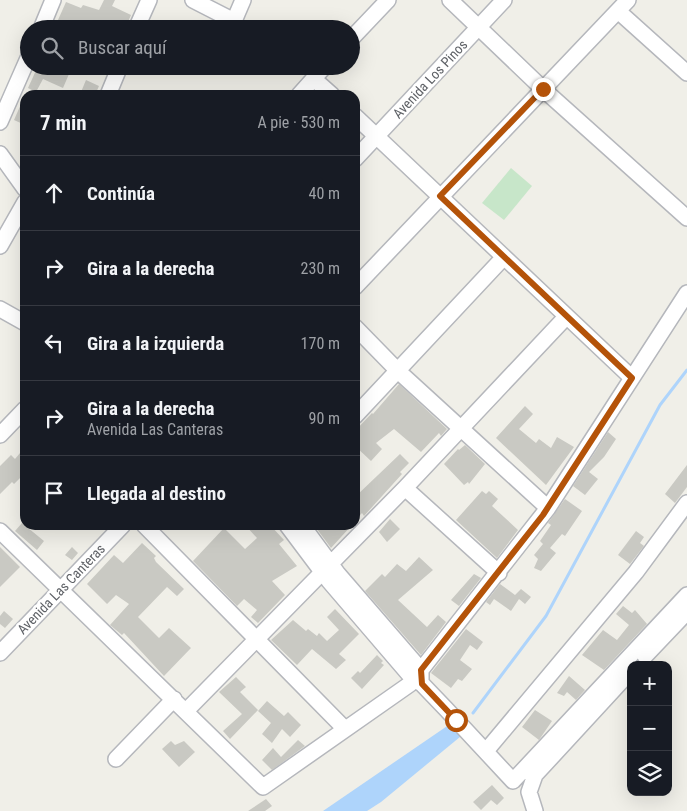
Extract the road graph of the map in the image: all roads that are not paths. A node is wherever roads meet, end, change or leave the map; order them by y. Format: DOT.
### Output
graph roads {
  1 [pos="53,0"];
  2 [pos="149,0"];
  3 [pos="193,0"];
  4 [pos="243,0"];
  5 [pos="388,0"];
  6 [pos="450,0"];
  7 [pos="504,0"];
  8 [pos="623,6"];
  9 [pos="45,20"];
  10 [pos="140,20"];
  11 [pos="232,20"];
  12 [pos="234,20"];
  13 [pos="479,27"];
  14 [pos="360,29"];
  15 [pos="687,73"];
  16 [pos="21,75"];
  17 [pos="116,75"];
  18 [pos="317,75"];
  19 [pos="314,79"];
  20 [pos="543,89"];
  21 [pos="110,90"];
  22 [pos="304,90"];
  23 [pos="326,90"];
  24 [pos="360,121"];
  25 [pos="0,122"];
  26 [pos="376,136"];
  27 [pos="0,154"];
  28 [pos="360,154"];
  29 [pos="20,182"];
  30 [pos="440,196"];
  31 [pos="20,211"];
  32 [pos="687,218"];
  33 [pos="0,246"];
  34 [pos="504,257"];
  35 [pos="360,282"];
  36 [pos="687,293"];
  37 [pos="0,309"];
  38 [pos="566,317"];
  39 [pos="20,320"];
  40 [pos="360,332"];
  41 [pos="398,371"];
  42 [pos="632,378"];
  43 [pos="360,411"];
  44 [pos="20,414"];
  45 [pos="462,428"];
  46 [pos="0,435"];
  47 [pos="405,488"];
  48 [pos="687,503"];
  49 [pos="548,508"];
  50 [pos="118,530"];
  51 [pos="149,530"];
  52 [pos="292,530"];
  53 [pos="305,530"];
  54 [pos="0,531"];
  55 [pos="327,567"];
  56 [pos="499,573"];
  57 [pos="61,588"];
  58 [pos="687,595"];
  59 [pos="687,612"];
  60 [pos="258,638"];
  61 [pos="0,652"];
  62 [pos="641,661"];
  63 [pos="627,675"];
  64 [pos="419,678"];
  65 [pos="174,700"];
  66 [pos="186,711"];
  67 [pos="345,729"];
  68 [pos="486,752"];
  69 [pos="116,759"];
  70 [pos="535,811"];
  1 -- 9 [label="street"];
  2 -- 10 [label="street"];
  3 -- 11 [label="street"];
  4 -- 12 [label="street"];
  5 -- 14 [label="street"];
  6 -- 13 [label="street"];
  7 -- 13 [label="street, Avenida Los Pinos"];
  8 -- 15 [label="street"];
  8 -- 20 [label="street"];
  13 -- 20 [label="street"];
  13 -- 26 [label="street, Avenida Los Pinos"];
  16 -- 25 [label="street"];
  17 -- 21 [label="street"];
  18 -- 19 [label="street"];
  19 -- 22 [label="street"];
  19 -- 23 [label="street"];
  20 -- 30 [label="street"];
  20 -- 32 [label="street"];
  24 -- 26 [label="street"];
  26 -- 28 [label="street, Avenida Los Pinos"];
  26 -- 30 [label="street"];
  27 -- 29 [label="street"];
  30 -- 34 [label="street"];
  30 -- 35 [label="street"];
  31 -- 33 [label="street"];
  34 -- 38 [label="street"];
  34 -- 41 [label="street"];
  36 -- 42 [label="street"];
  37 -- 39 [label="street"];
  38 -- 42 [label="street"];
  38 -- 45 [label="street"];
  40 -- 41 [label="street"];
  41 -- 43 [label="street"];
  41 -- 45 [label="street"];
  42 -- 49 [label="street"];
  44 -- 46 [label="street"];
  45 -- 47 [label="street"];
  45 -- 49 [label="street"];
  47 -- 55 [label="street"];
  47 -- 56 [label="street"];
  48 -- 68 [label="street"];
  49 -- 56 [label="street"];
  50 -- 57 [label="street, Avenida Las Canteras"];
  51 -- 60 [label="street"];
  52 -- 55 [label="street"];
  53 -- 55 [label="street"];
  54 -- 57 [label="street"];
  55 -- 60 [label="street"];
  55 -- 64 [label="street"];
  56 -- 64 [label="street"];
  57 -- 61 [label="street, Avenida Las Canteras"];
  57 -- 65 [label="street"];
  58 -- 68 [label="street"];
  59 -- 62 [label="street"];
  60 -- 66 [label="street"];
  60 -- 67 [label="street"];
  63 -- 70 [label="street"];
  64 -- 67 [label="street"];
  64 -- 68 [label="street"];
  65 -- 66 [label="street"];
  65 -- 69 [label="street"];
  66 -- 67 [label="street"];
}
